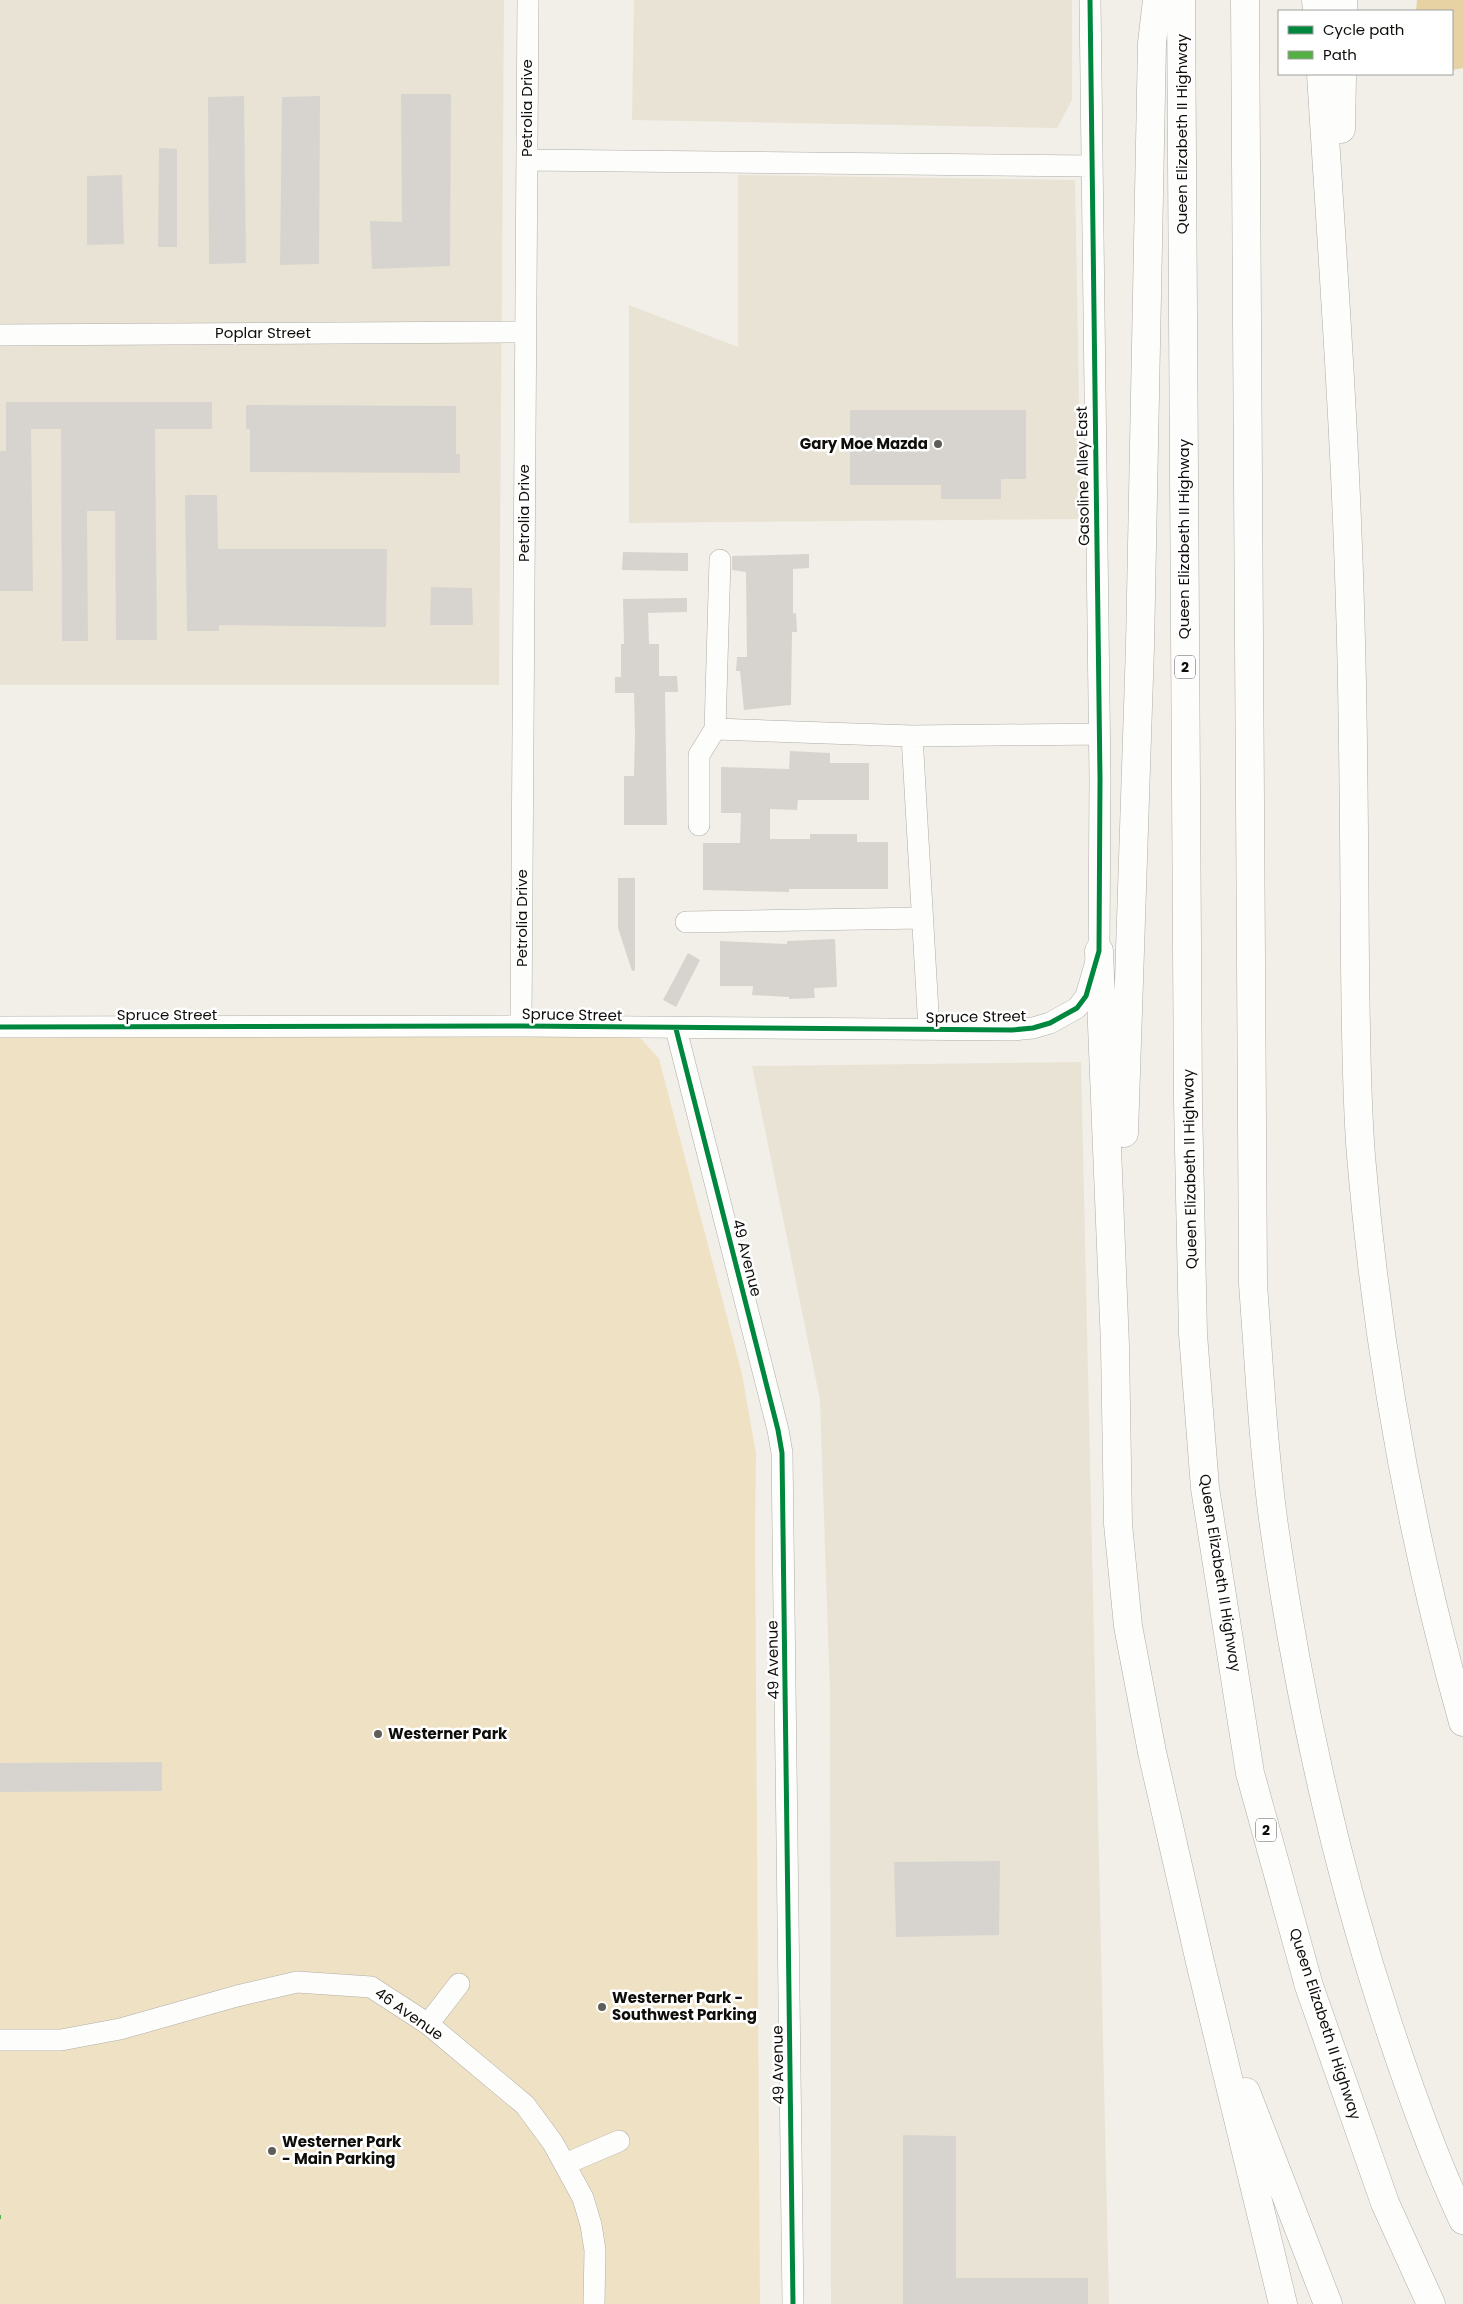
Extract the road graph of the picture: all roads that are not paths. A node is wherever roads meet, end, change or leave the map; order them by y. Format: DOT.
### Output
graph roads {
  1 [pos="528,0"];
  2 [pos="1090,0"];
  3 [pos="1157,0"];
  4 [pos="1181,0"];
  5 [pos="1246,0"];
  6 [pos="1321,75"];
  7 [pos="1342,75"];
  8 [pos="527,160"];
  9 [pos="1092,166"];
  10 [pos="525,332"];
  11 [pos="0,335"];
  12 [pos="1337,343"];
  13 [pos="720,560"];
  14 [pos="715,729"];
  15 [pos="1099,734"];
  16 [pos="912,736"];
  17 [pos="699,825"];
  18 [pos="922,918"];
  19 [pos="686,922"];
  20 [pos="1099,951"];
  21 [pos="521,1026"];
  22 [pos="0,1027"];
  23 [pos="676,1029"];
  24 [pos="929,1030"];
  25 [pos="1115,1345"];
  26 [pos="1463,1722"];
  27 [pos="1200,1962"];
  28 [pos="459,1984"];
  29 [pos="428,2024"];
  30 [pos="0,2040"];
  31 [pos="619,2141"];
  32 [pos="566,2164"];
  33 [pos="1463,2220"];
  34 [pos="594,2304"];
  35 [pos="793,2304"];
  36 [pos="1283,2304"];
  37 [pos="1328,2304"];
  38 [pos="1431,2304"];
  1 -- 8 [label="street, Petrolia Drive"];
  2 -- 9 [label="street, Gasoline Alley East"];
  3 -- 25 [label="highway"];
  4 -- 38 [label="highway, Queen Elizabeth II Highway / 2"];
  5 -- 33 [label="highway"];
  6 -- 12 [label="highway"];
  7 -- 12 [label="highway"];
  8 -- 9 [label="street"];
  8 -- 10 [label="street, Petrolia Drive"];
  9 -- 15 [label="street, Gasoline Alley East"];
  10 -- 11 [label="street, Poplar Street"];
  10 -- 21 [label="street, Petrolia Drive"];
  12 -- 26 [label="highway"];
  13 -- 14 [label="street"];
  14 -- 16 [label="street"];
  14 -- 17 [label="street"];
  15 -- 16 [label="street"];
  15 -- 20 [label="street, Gasoline Alley East"];
  16 -- 18 [label="street"];
  18 -- 19 [label="street"];
  18 -- 24 [label="street"];
  20 -- 24 [label="street, Spruce Street"];
  20 -- 25 [label="highway"];
  21 -- 22 [label="street, Spruce Street"];
  21 -- 23 [label="street, Spruce Street"];
  23 -- 24 [label="street, Spruce Street"];
  23 -- 35 [label="street, 49 Avenue"];
  25 -- 27 [label="highway"];
  27 -- 36 [label="highway"];
  27 -- 37 [label="highway"];
  28 -- 29 [label="street"];
  29 -- 30 [label="street, 46 Avenue"];
  29 -- 32 [label="street, 46 Avenue"];
  31 -- 32 [label="street"];
  32 -- 34 [label="street, 46 Avenue"];
}
